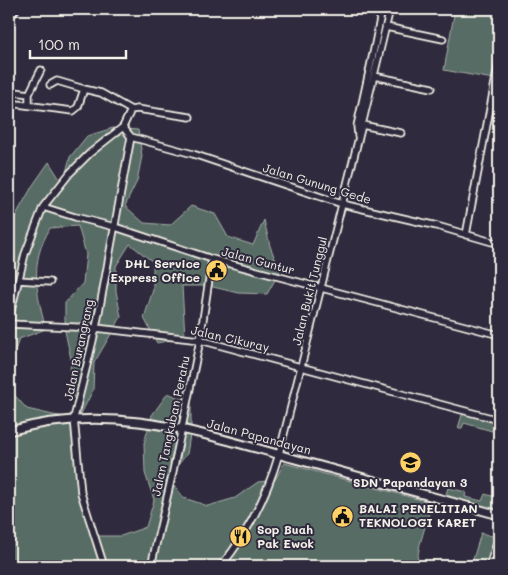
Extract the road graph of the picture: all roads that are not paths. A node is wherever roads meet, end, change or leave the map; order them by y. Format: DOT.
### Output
graph roads {
  1 [pos="15,9"];
  2 [pos="382,9"];
  3 [pos="390,9"];
  4 [pos="9,17"];
  5 [pos="386,27"];
  6 [pos="443,39"];
  7 [pos="499,61"];
  8 [pos="41,70"];
  9 [pos="374,76"];
  10 [pos="50,85"];
  11 [pos="432,88"];
  12 [pos="84,89"];
  13 [pos="9,91"];
  14 [pos="29,94"];
  15 [pos="9,104"];
  16 [pos="29,105"];
  17 [pos="131,110"];
  18 [pos="190,117"];
  19 [pos="362,124"];
  20 [pos="123,127"];
  21 [pos="401,133"];
  22 [pos="131,136"];
  23 [pos="358,138"];
  24 [pos="342,204"];
  25 [pos="43,207"];
  26 [pos="115,227"];
  27 [pos="466,235"];
  28 [pos="499,244"];
  29 [pos="212,259"];
  30 [pos="18,280"];
  31 [pos="50,282"];
  32 [pos="321,289"];
  33 [pos="9,319"];
  34 [pos="9,324"];
  35 [pos="96,328"];
  36 [pos="499,335"];
  37 [pos="200,340"];
  38 [pos="302,367"];
  39 [pos="74,418"];
  40 [pos="499,420"];
  41 [pos="9,428"];
  42 [pos="181,428"];
  43 [pos="279,454"];
  44 [pos="499,515"];
  45 [pos="499,541"];
  46 [pos="104,566"];
  47 [pos="151,566"];
  48 [pos="221,566"];
  49 [pos="491,566"];
  1 -- 4 [label="street"];
  2 -- 23 [label="street"];
  3 -- 5 [label="street, Jalan Bukit Tunggul"];
  5 -- 6 [label="street"];
  5 -- 9 [label="street, Jalan Bukit Tunggul"];
  7 -- 27 [label="street"];
  8 -- 14 [label="street"];
  9 -- 11 [label="street"];
  9 -- 19 [label="street, Jalan Bukit Tunggul"];
  10 -- 12 [label="street"];
  12 -- 16 [label="street"];
  12 -- 17 [label="street"];
  13 -- 14 [label="street"];
  14 -- 16 [label="street"];
  15 -- 16 [label="street"];
  17 -- 18 [label="street"];
  17 -- 20 [label="street"];
  19 -- 21 [label="street"];
  19 -- 23 [label="street, Jalan Bukit Tunggul"];
  20 -- 22 [label="street"];
  20 -- 25 [label="street"];
  22 -- 24 [label="street, Jalan Gunung Gede"];
  22 -- 26 [label="street, Jalan Burangrang"];
  23 -- 24 [label="street, Jalan Bukit Tunggul"];
  24 -- 27 [label="street, Jalan Gunung Gede"];
  24 -- 32 [label="street, Jalan Bukit Tunggul"];
  25 -- 26 [label="street, Jalan Guntur"];
  25 -- 30 [label="street"];
  26 -- 29 [label="street, Jalan Guntur"];
  26 -- 35 [label="street, Jalan Burangrang"];
  27 -- 28 [label="street, Jalan Gunung Gede"];
  29 -- 32 [label="street, Jalan Guntur"];
  29 -- 37 [label="street, Jalan Tangkuban Perahu"];
  30 -- 31 [label="street"];
  30 -- 33 [label="street"];
  32 -- 36 [label="street, Jalan Guntur"];
  32 -- 38 [label="street, Jalan Bukit Tunggul"];
  34 -- 35 [label="street, Jalan Cikuray"];
  35 -- 37 [label="street, Jalan Cikuray"];
  35 -- 39 [label="street, Jalan Burangrang"];
  37 -- 38 [label="street, Jalan Cikuray"];
  37 -- 42 [label="street, Jalan Tangkuban Perahu"];
  38 -- 40 [label="street, Jalan Cikuray"];
  38 -- 43 [label="street, Jalan Bukit Tunggul"];
  39 -- 41 [label="street, Jalan Papandayan"];
  39 -- 42 [label="street, Jalan Papandayan"];
  39 -- 46 [label="street, Jalan Burangrang"];
  42 -- 43 [label="street, Jalan Papandayan"];
  42 -- 47 [label="street, Jalan Tangkuban Perahu"];
  43 -- 44 [label="street, Jalan Papandayan"];
  43 -- 48 [label="street, Jalan Bukit Tunggul"];
  45 -- 49 [label="highway"];
}
